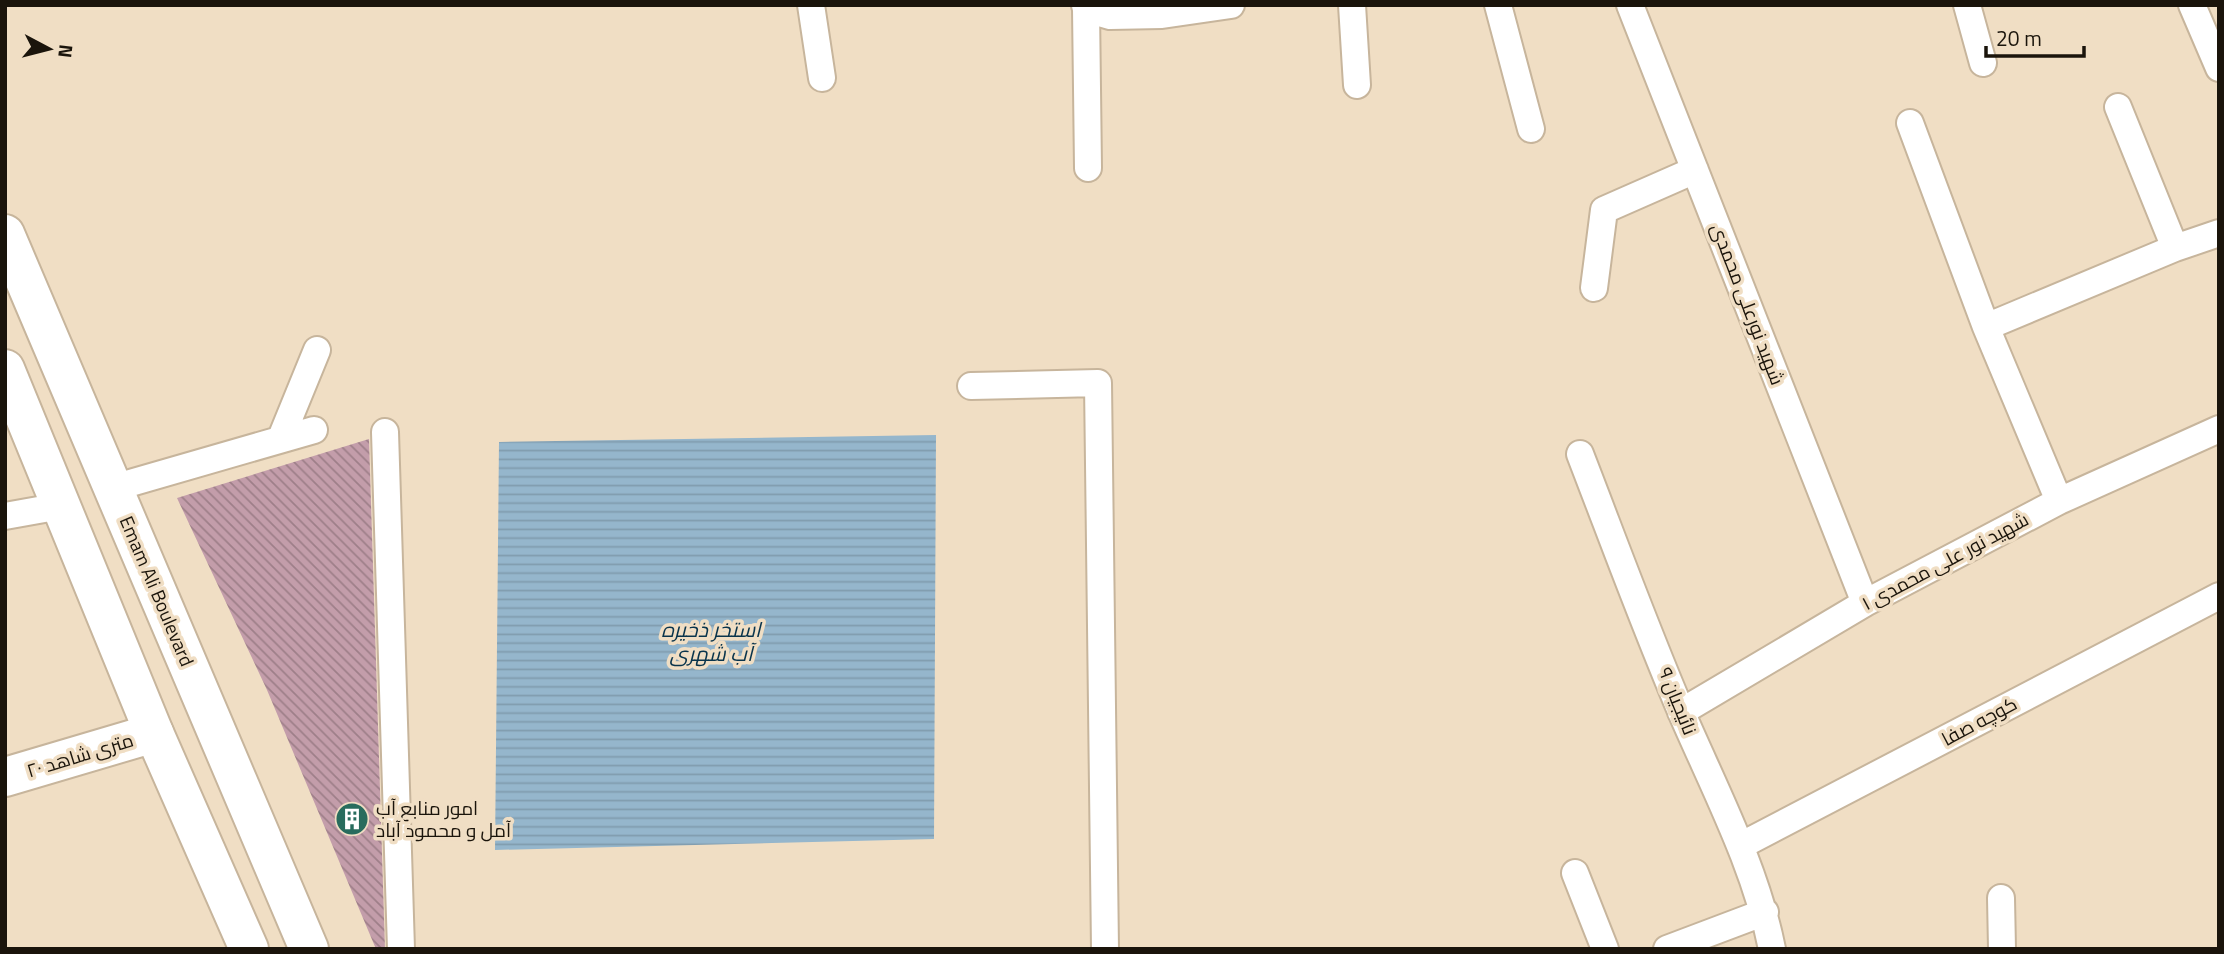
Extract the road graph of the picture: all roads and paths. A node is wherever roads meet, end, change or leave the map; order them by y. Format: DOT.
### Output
graph roads {
  1 [pos="811,5"];
  2 [pos="1231,5"];
  3 [pos="1352,5"];
  4 [pos="1499,5"];
  5 [pos="1630,5"];
  6 [pos="1967,5"];
  7 [pos="2192,5"];
  8 [pos="1086,7"];
  9 [pos="1983,63"];
  10 [pos="2219,68"];
  11 [pos="822,78"];
  12 [pos="1357,85"];
  13 [pos="2118,107"];
  14 [pos="1910,123"];
  15 [pos="1531,129"];
  16 [pos="1088,168"];
  17 [pos="1695,170"];
  18 [pos="2219,233"];
  19 [pos="5,234"];
  20 [pos="2175,248"];
  21 [pos="1594,288"];
  22 [pos="1986,327"];
  23 [pos="317,350"];
  24 [pos="5,369"];
  25 [pos="971,386"];
  26 [pos="2219,429"];
  27 [pos="314,430"];
  28 [pos="385,432"];
  29 [pos="281,438"];
  30 [pos="1580,454"];
  31 [pos="113,488"];
  32 [pos="2059,501"];
  33 [pos="61,506"];
  34 [pos="5,516"];
  35 [pos="2219,596"];
  36 [pos="1865,603"];
  37 [pos="1681,712"];
  38 [pos="154,733"];
  39 [pos="5,777"];
  40 [pos="1740,846"];
  41 [pos="1574,873"];
  42 [pos="2001,898"];
  43 [pos="1765,912"];
  44 [pos="249,949"];
  45 [pos="309,949"];
  46 [pos="401,949"];
  47 [pos="1105,949"];
  48 [pos="1605,949"];
  49 [pos="1667,949"];
  50 [pos="1772,949"];
  51 [pos="2002,949"];
  1 -- 11 [label="street"];
  2 -- 8 [label="street"];
  3 -- 12 [label="street"];
  4 -- 15 [label="street"];
  5 -- 17 [label="street, شهید نورعلی محمدی"];
  6 -- 9 [label="street"];
  7 -- 10 [label="street"];
  8 -- 16 [label="street"];
  13 -- 20 [label="street"];
  14 -- 22 [label="street"];
  17 -- 21 [label="street"];
  17 -- 36 [label="street, شهید نورعلی محمدی"];
  18 -- 20 [label="street"];
  19 -- 31 [label="main road, Emam Ali Boulevard"];
  20 -- 22 [label="street"];
  22 -- 32 [label="street"];
  23 -- 29 [label="street"];
  24 -- 33 [label="main road"];
  25 -- 47 [label="street"];
  26 -- 32 [label="street, شهید نور علی محمدی ۱"];
  27 -- 29 [label="street"];
  28 -- 46 [label="street"];
  29 -- 31 [label="street"];
  30 -- 37 [label="street, نائیجیان ۹"];
  31 -- 45 [label="main road, Emam Ali Boulevard"];
  32 -- 36 [label="street, شهید نور علی محمدی ۱"];
  33 -- 34 [label="street"];
  33 -- 38 [label="main road"];
  35 -- 40 [label="street, کوچه صفا"];
  36 -- 37 [label="street, شهید نور علی محمدی ۱"];
  37 -- 40 [label="street, نائیجیان ۹"];
  38 -- 39 [label="main road, ۲۰ متری شاهد"];
  38 -- 44 [label="main road"];
  40 -- 43 [label="street, نائیجیان ۹"];
  41 -- 48 [label="street"];
  42 -- 51 [label="street"];
  43 -- 49 [label="street"];
  43 -- 50 [label="street, نائیجیان ۹"];
}
